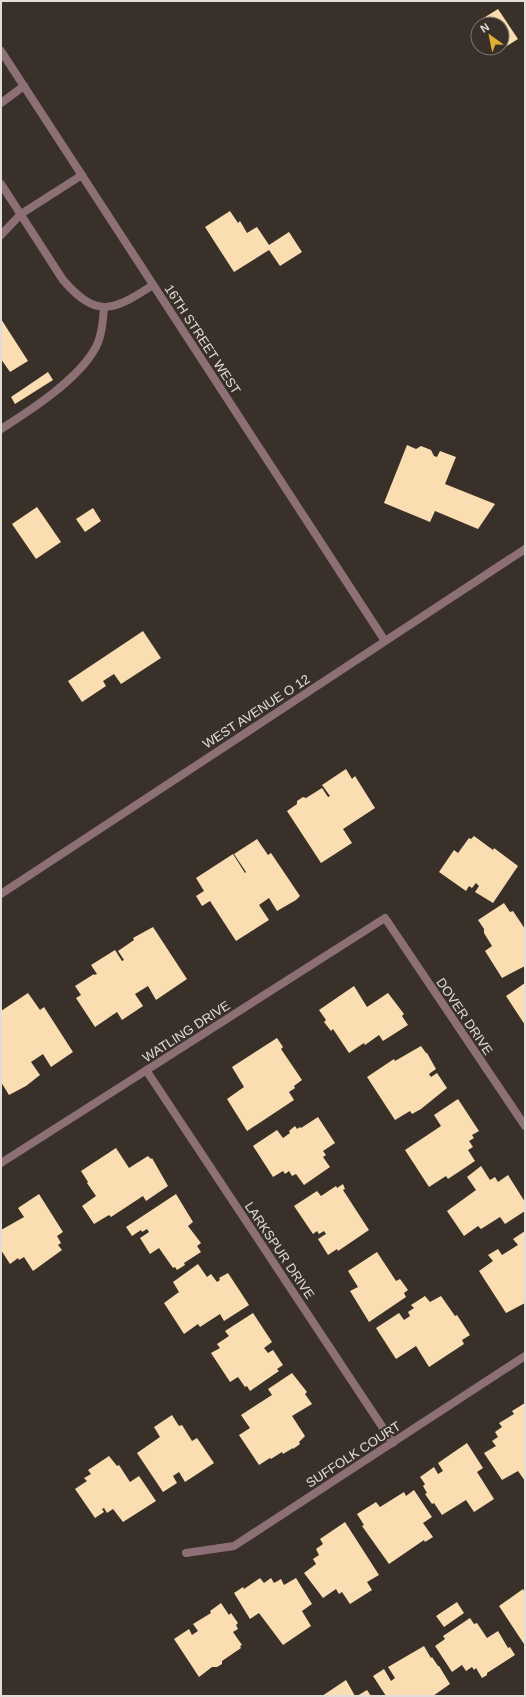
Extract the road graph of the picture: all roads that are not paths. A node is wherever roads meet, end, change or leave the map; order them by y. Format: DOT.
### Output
graph roads {
  1 [pos="1,51"];
  2 [pos="24,86"];
  3 [pos="1,102"];
  4 [pos="82,175"];
  5 [pos="1,184"];
  6 [pos="21,214"];
  7 [pos="1,235"];
  8 [pos="153,284"];
  9 [pos="104,307"];
  10 [pos="1,429"];
  11 [pos="525,549"];
  12 [pos="385,641"];
  13 [pos="1,894"];
  14 [pos="385,918"];
  15 [pos="146,1070"];
  16 [pos="525,1126"];
  17 [pos="1,1163"];
  18 [pos="525,1356"];
  19 [pos="393,1443"];
  20 [pos="186,1553"];
  1 -- 2 [label="street, 16TH STREET WEST"];
  2 -- 3 [label="street"];
  2 -- 4 [label="street, 16TH STREET WEST"];
  4 -- 6 [label="street"];
  4 -- 8 [label="street, 16TH STREET WEST"];
  5 -- 6 [label="street"];
  6 -- 7 [label="street"];
  6 -- 9 [label="street"];
  8 -- 9 [label="street"];
  8 -- 12 [label="street, 16TH STREET WEST"];
  9 -- 10 [label="street"];
  11 -- 12 [label="street, WEST AVENUE O 12"];
  12 -- 13 [label="street, WEST AVENUE O 12"];
  14 -- 15 [label="street, WATLING DRIVE"];
  14 -- 16 [label="street, DOVER DRIVE"];
  15 -- 17 [label="street, WATLING DRIVE"];
  15 -- 19 [label="street, LARKSPUR DRIVE"];
  18 -- 19 [label="street, SUFFOLK COURT"];
  19 -- 20 [label="street, SUFFOLK COURT"];
}
